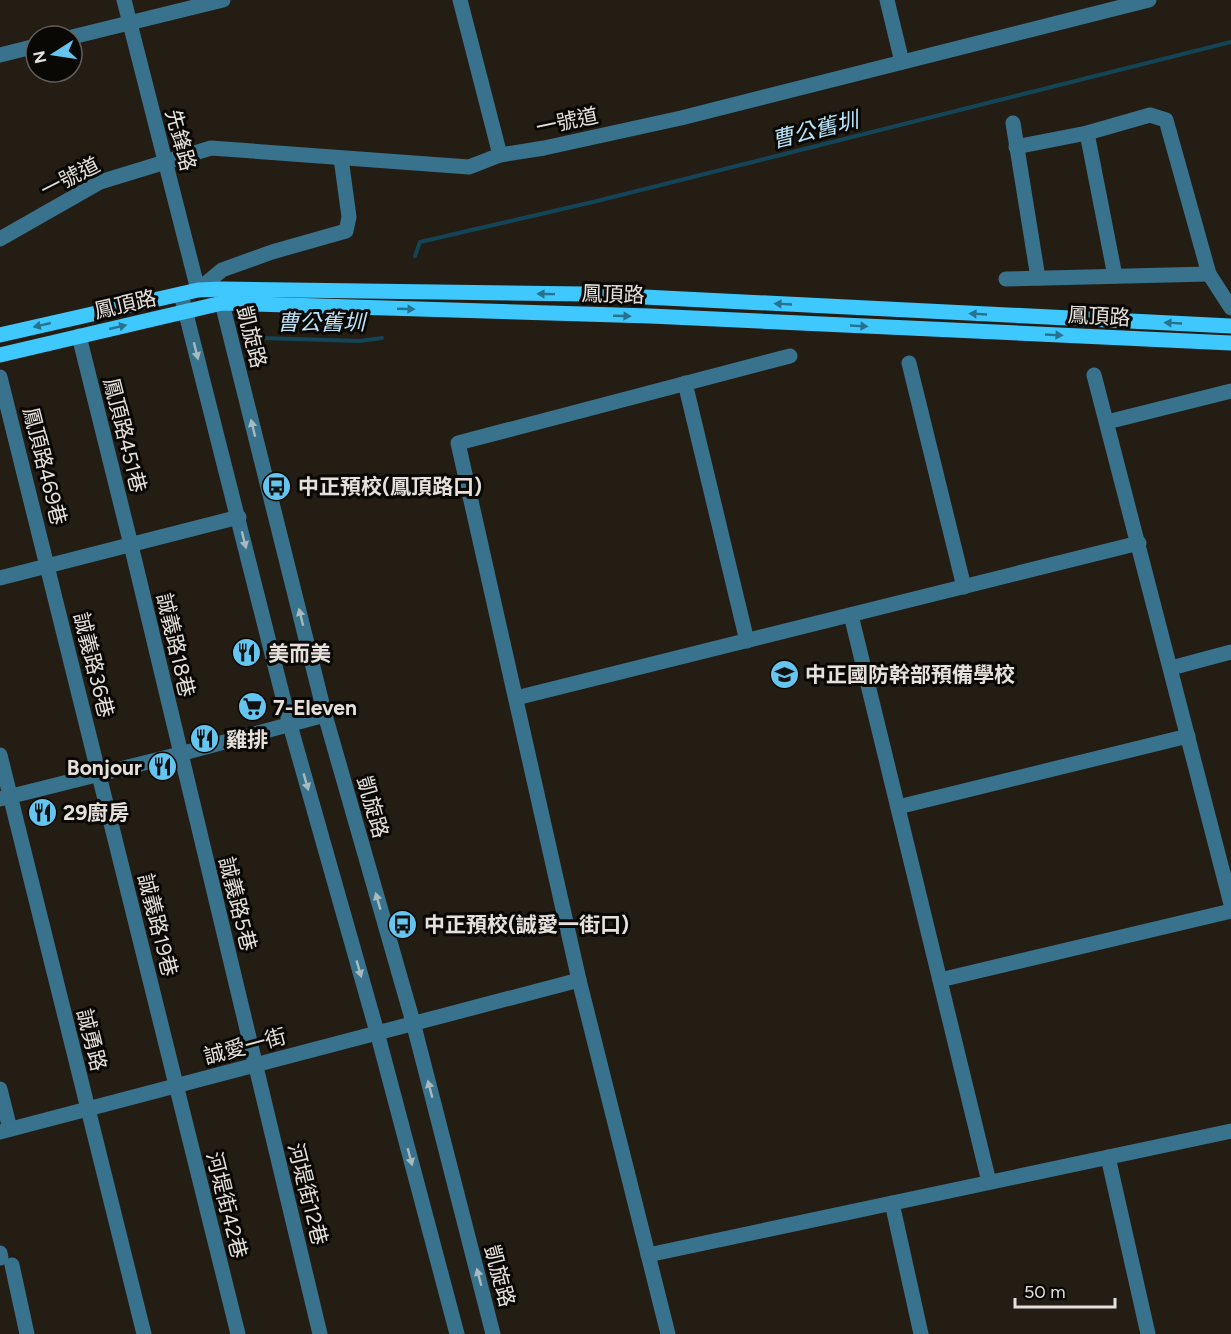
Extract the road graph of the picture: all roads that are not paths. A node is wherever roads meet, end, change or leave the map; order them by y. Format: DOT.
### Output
graph roads {
  1 [pos="124,0"];
  2 [pos="223,0"];
  3 [pos="460,0"];
  4 [pos="887,0"];
  5 [pos="1149,0"];
  6 [pos="1116,4"];
  7 [pos="129,23"];
  8 [pos="84,34"];
  9 [pos="24,49"];
  10 [pos="0,55"];
  11 [pos="902,62"];
  12 [pos="1012,123"];
  13 [pos="1087,133"];
  14 [pos="1016,147"];
  15 [pos="500,155"];
  16 [pos="340,158"];
  17 [pos="165,162"];
  18 [pos="0,239"];
  19 [pos="1209,274"];
  20 [pos="1115,276"];
  21 [pos="1038,278"];
  22 [pos="1006,279"];
  23 [pos="198,290"];
  24 [pos="181,294"];
  25 [pos="222,296"];
  26 [pos="1231,308"];
  27 [pos="186,311"];
  28 [pos="1231,326"];
  29 [pos="0,335"];
  30 [pos="79,336"];
  31 [pos="1231,343"];
  32 [pos="0,355"];
  33 [pos="790,356"];
  34 [pos="909,363"];
  35 [pos="1094,375"];
  36 [pos="0,377"];
  37 [pos="685,383"];
  38 [pos="1231,391"];
  39 [pos="1107,422"];
  40 [pos="239,517"];
  41 [pos="1139,543"];
  42 [pos="131,545"];
  43 [pos="48,566"];
  44 [pos="0,578"];
  45 [pos="964,587"];
  46 [pos="851,615"];
  47 [pos="747,641"];
  48 [pos="1231,652"];
  49 [pos="1171,668"];
  50 [pos="516,698"];
  51 [pos="325,715"];
  52 [pos="290,725"];
  53 [pos="1188,736"];
  54 [pos="180,754"];
  55 [pos="0,755"];
  56 [pos="99,774"];
  57 [pos="5,797"];
  58 [pos="898,807"];
  59 [pos="1227,869"];
  60 [pos="1231,904"];
  61 [pos="1231,911"];
  62 [pos="579,980"];
  63 [pos="940,981"];
  64 [pos="412,1022"];
  65 [pos="377,1032"];
  66 [pos="255,1065"];
  67 [pos="176,1086"];
  68 [pos="0,1089"];
  69 [pos="88,1110"];
  70 [pos="5,1131"];
  71 [pos="1231,1131"];
  72 [pos="1108,1157"];
  73 [pos="989,1182"];
  74 [pos="891,1203"];
  75 [pos="648,1255"];
  76 [pos="4,1259"];
  77 [pos="27,1334"];
  78 [pos="144,1334"];
  79 [pos="238,1334"];
  80 [pos="320,1334"];
  81 [pos="457,1334"];
  82 [pos="494,1334"];
  83 [pos="668,1334"];
  84 [pos="921,1334"];
  85 [pos="1148,1334"];
  1 -- 7 [label="street, 先鋒路"];
  2 -- 7 [label="street"];
  3 -- 15 [label="street"];
  4 -- 11 [label="street"];
  5 -- 6 [label="street, 一號道"];
  6 -- 11 [label="street, 一號道"];
  7 -- 8 [label="street"];
  7 -- 17 [label="street, 先鋒路"];
  9 -- 10 [label="street"];
  11 -- 15 [label="street, 一號道"];
  12 -- 14 [label="street"];
  13 -- 14 [label="street"];
  13 -- 19 [label="street"];
  13 -- 20 [label="street"];
  14 -- 21 [label="street"];
  15 -- 16 [label="street, 一號道"];
  16 -- 17 [label="street, 一號道"];
  16 -- 23 [label="street"];
  17 -- 18 [label="street, 一號道"];
  17 -- 23 [label="street, 先鋒路"];
  19 -- 20 [label="street"];
  19 -- 26 [label="street"];
  20 -- 21 [label="street"];
  21 -- 22 [label="street"];
  23 -- 24 [label="main road, 鳳頂路"];
  23 -- 25 [label="main road, 鳳頂路"];
  24 -- 27 [label="street"];
  24 -- 29 [label="main road, 鳳頂路, one-way"];
  25 -- 27 [label="main road, 鳳頂路"];
  28 -- 25 [label="main road, 鳳頂路, one-way"];
  25 -- 31 [label="main road, 鳳頂路, one-way"];
  51 -- 25 [label="street, 凱旋路, one-way"];
  30 -- 27 [label="main road, 鳳頂路, one-way"];
  27 -- 40 [label="street, one-way"];
  30 -- 32 [label="main road, 鳳頂路"];
  30 -- 42 [label="street, 鳳頂路451巷"];
  33 -- 37 [label="street"];
  34 -- 45 [label="street"];
  35 -- 39 [label="street"];
  36 -- 43 [label="street, 鳳頂路469巷"];
  37 -- 47 [label="street"];
  37 -- 50 [label="street"];
  38 -- 39 [label="street"];
  39 -- 41 [label="street"];
  40 -- 42 [label="street"];
  40 -- 52 [label="street, one-way"];
  41 -- 45 [label="street"];
  41 -- 49 [label="street"];
  42 -- 43 [label="street"];
  42 -- 54 [label="street, 誠義路18巷"];
  43 -- 44 [label="street"];
  43 -- 56 [label="street, 誠義路36巷"];
  45 -- 46 [label="street"];
  46 -- 47 [label="street"];
  46 -- 58 [label="street"];
  47 -- 50 [label="street"];
  48 -- 49 [label="street"];
  49 -- 53 [label="street"];
  50 -- 62 [label="street"];
  51 -- 52 [label="street"];
  64 -- 51 [label="street, 凱旋路, one-way"];
  52 -- 54 [label="street"];
  52 -- 65 [label="street, one-way"];
  53 -- 58 [label="street"];
  53 -- 59 [label="street"];
  54 -- 56 [label="street"];
  54 -- 66 [label="street, 誠義路5巷"];
  55 -- 57 [label="street, 誠勇路"];
  56 -- 57 [label="street"];
  56 -- 67 [label="street, 誠義路19巷"];
  57 -- 69 [label="street, 誠勇路"];
  58 -- 63 [label="street"];
  59 -- 60 [label="street"];
  61 -- 63 [label="street"];
  62 -- 64 [label="street, 誠愛一街"];
  62 -- 75 [label="street"];
  63 -- 73 [label="street"];
  64 -- 65 [label="street, 誠愛一街"];
  82 -- 64 [label="street, 凱旋路, one-way"];
  65 -- 66 [label="street, 誠愛一街"];
  65 -- 81 [label="street, one-way"];
  66 -- 67 [label="street, 誠愛一街"];
  66 -- 80 [label="street, 河堤街12巷"];
  67 -- 69 [label="street, 誠愛一街"];
  67 -- 79 [label="street, 河堤街42巷"];
  68 -- 70 [label="street"];
  69 -- 70 [label="street, 誠愛一街"];
  69 -- 78 [label="street, 誠勇路"];
  71 -- 72 [label="street"];
  72 -- 73 [label="street"];
  72 -- 85 [label="street"];
  73 -- 74 [label="street"];
  74 -- 75 [label="street"];
  74 -- 84 [label="street"];
  75 -- 83 [label="street"];
  76 -- 77 [label="street"];
}
